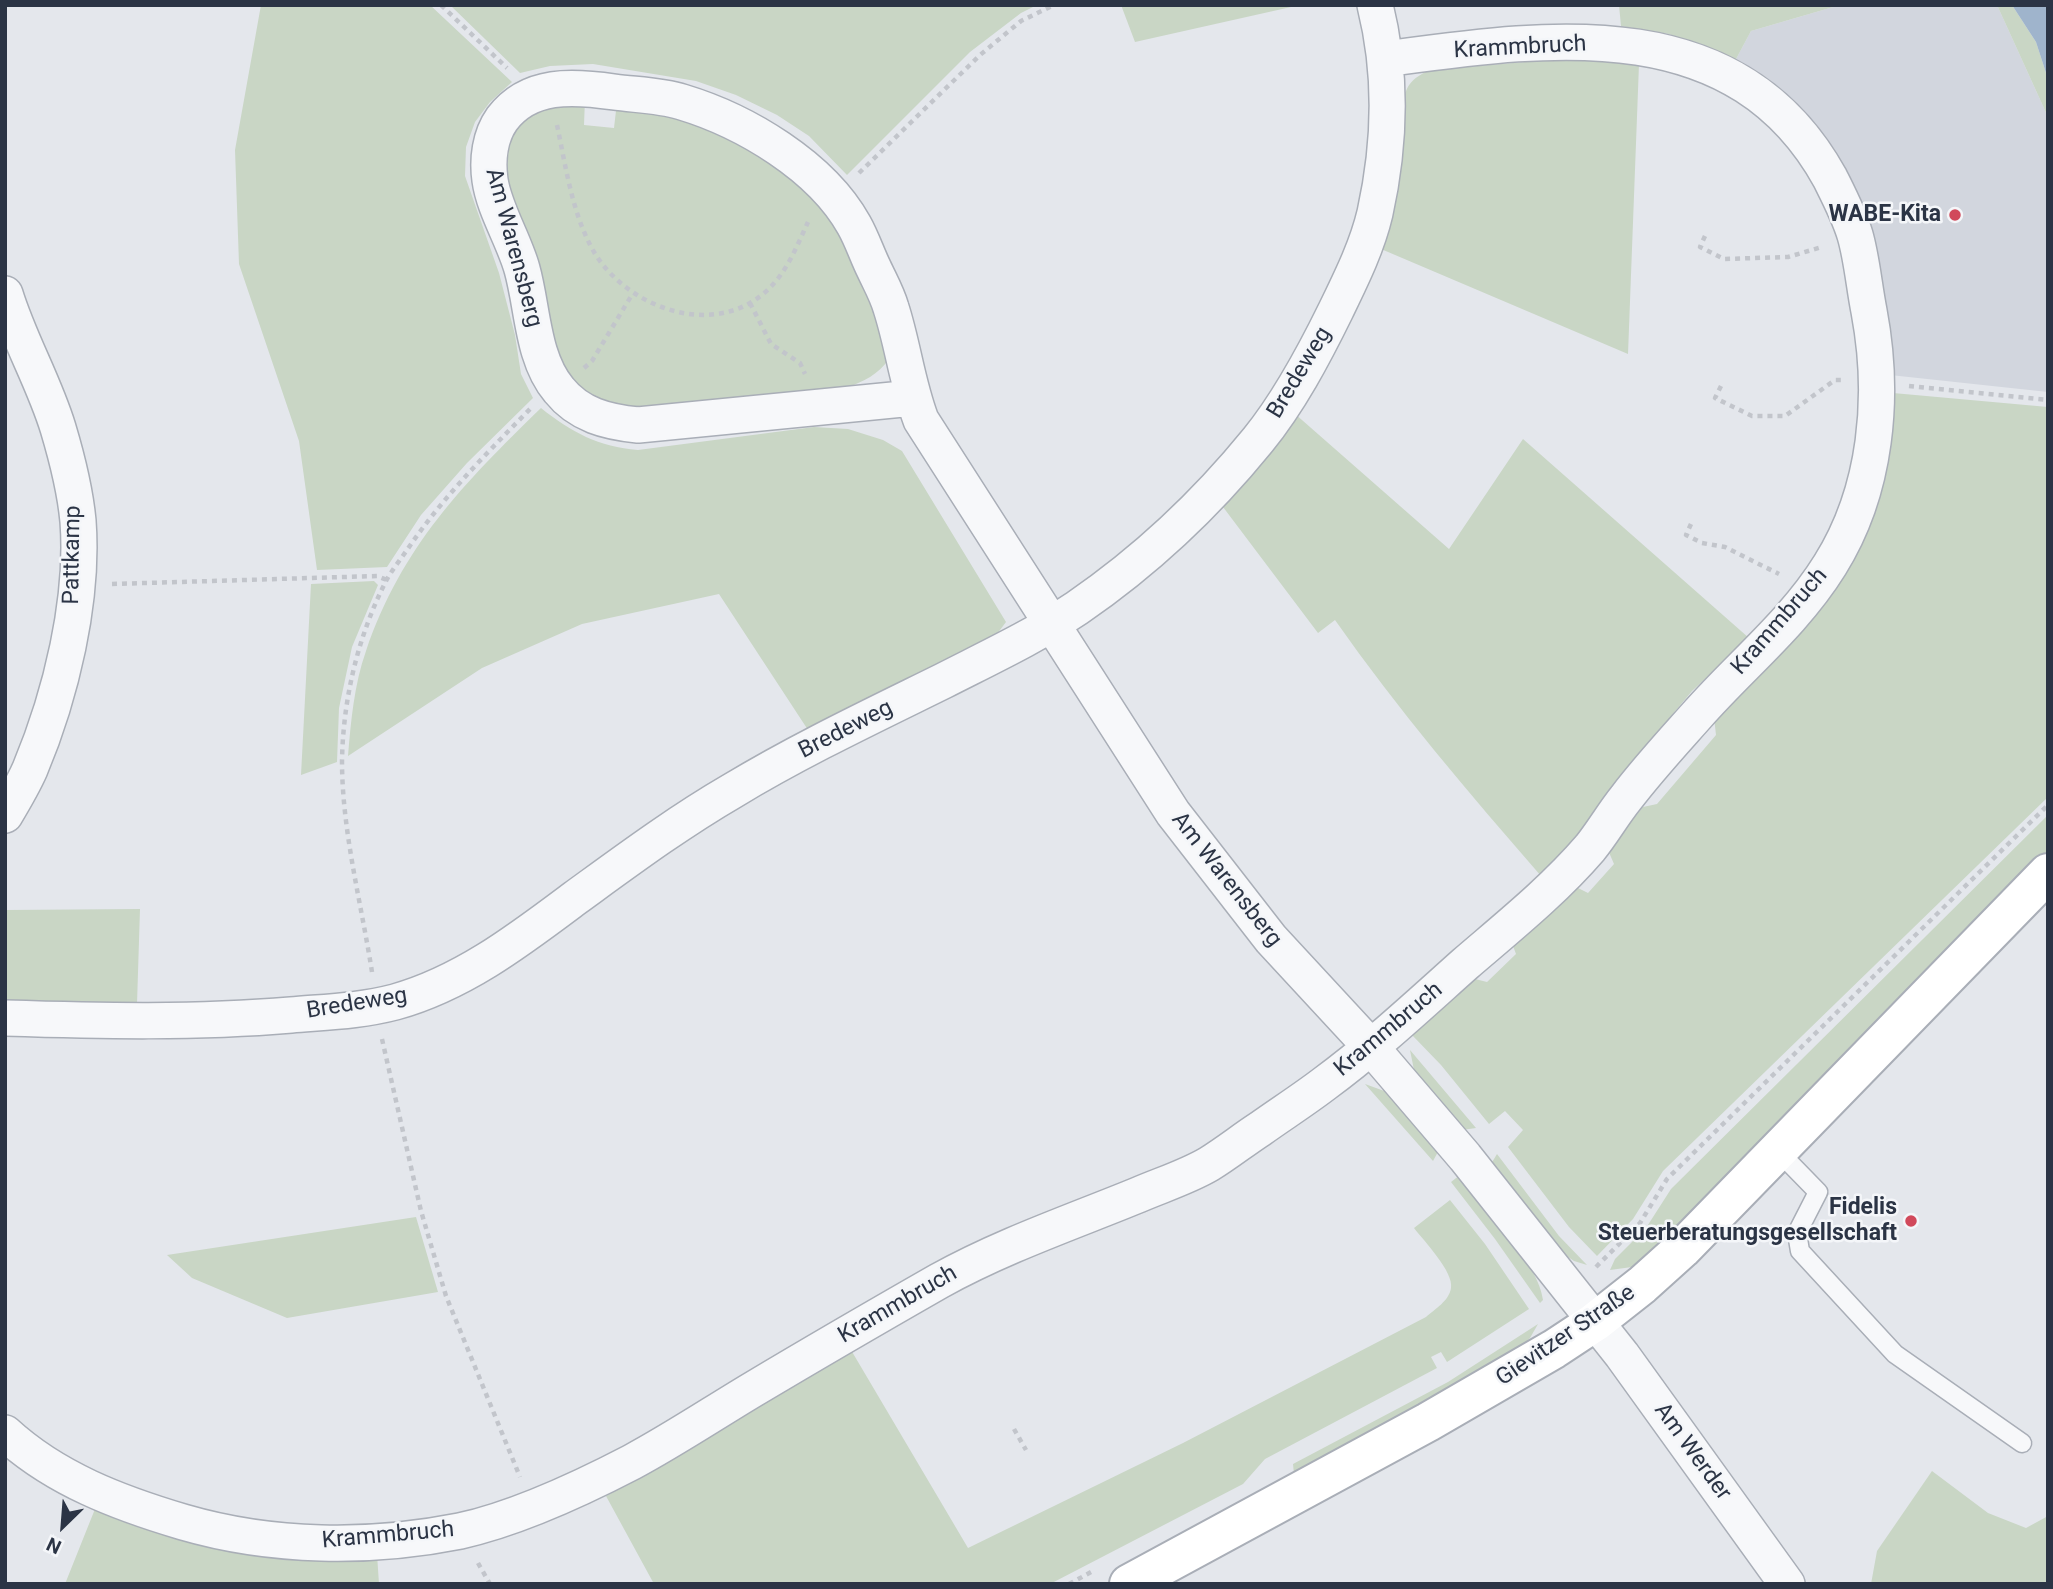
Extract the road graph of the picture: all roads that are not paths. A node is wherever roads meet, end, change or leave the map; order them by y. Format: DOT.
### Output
graph roads {
  1 [pos="1375,5"];
  2 [pos="1385,59"];
  3 [pos="5,294"];
  4 [pos="913,398"];
  5 [pos="1051,624"];
  6 [pos="5,816"];
  7 [pos="2048,873"];
  8 [pos="5,1018"];
  9 [pos="1370,1046"];
  10 [pos="1778,1151"];
  11 [pos="1595,1322"];
  12 [pos="5,1433"];
  13 [pos="2022,1443"];
  14 [pos="1117,1574"];
  15 [pos="1787,1584"];
  1 -- 2 [label="street"];
  2 -- 5 [label="street, Bredeweg"];
  2 -- 9 [label="street, Krammbruch"];
  3 -- 6 [label="street, Pattkamp"];
  4 -- 4 [label="street, Am Warensberg"];
  4 -- 5 [label="street, Am Warensberg"];
  5 -- 8 [label="street, Bredeweg"];
  5 -- 9 [label="street, Am Warensberg"];
  7 -- 10 [label="main road, Gievitzer Straße"];
  9 -- 11 [label="street, Am Warensberg"];
  9 -- 12 [label="street, Krammbruch"];
  10 -- 11 [label="main road, Gievitzer Straße"];
  10 -- 13 [label="lane"];
  11 -- 14 [label="main road, Gievitzer Straße"];
  11 -- 15 [label="street, Am Werder"];
}
